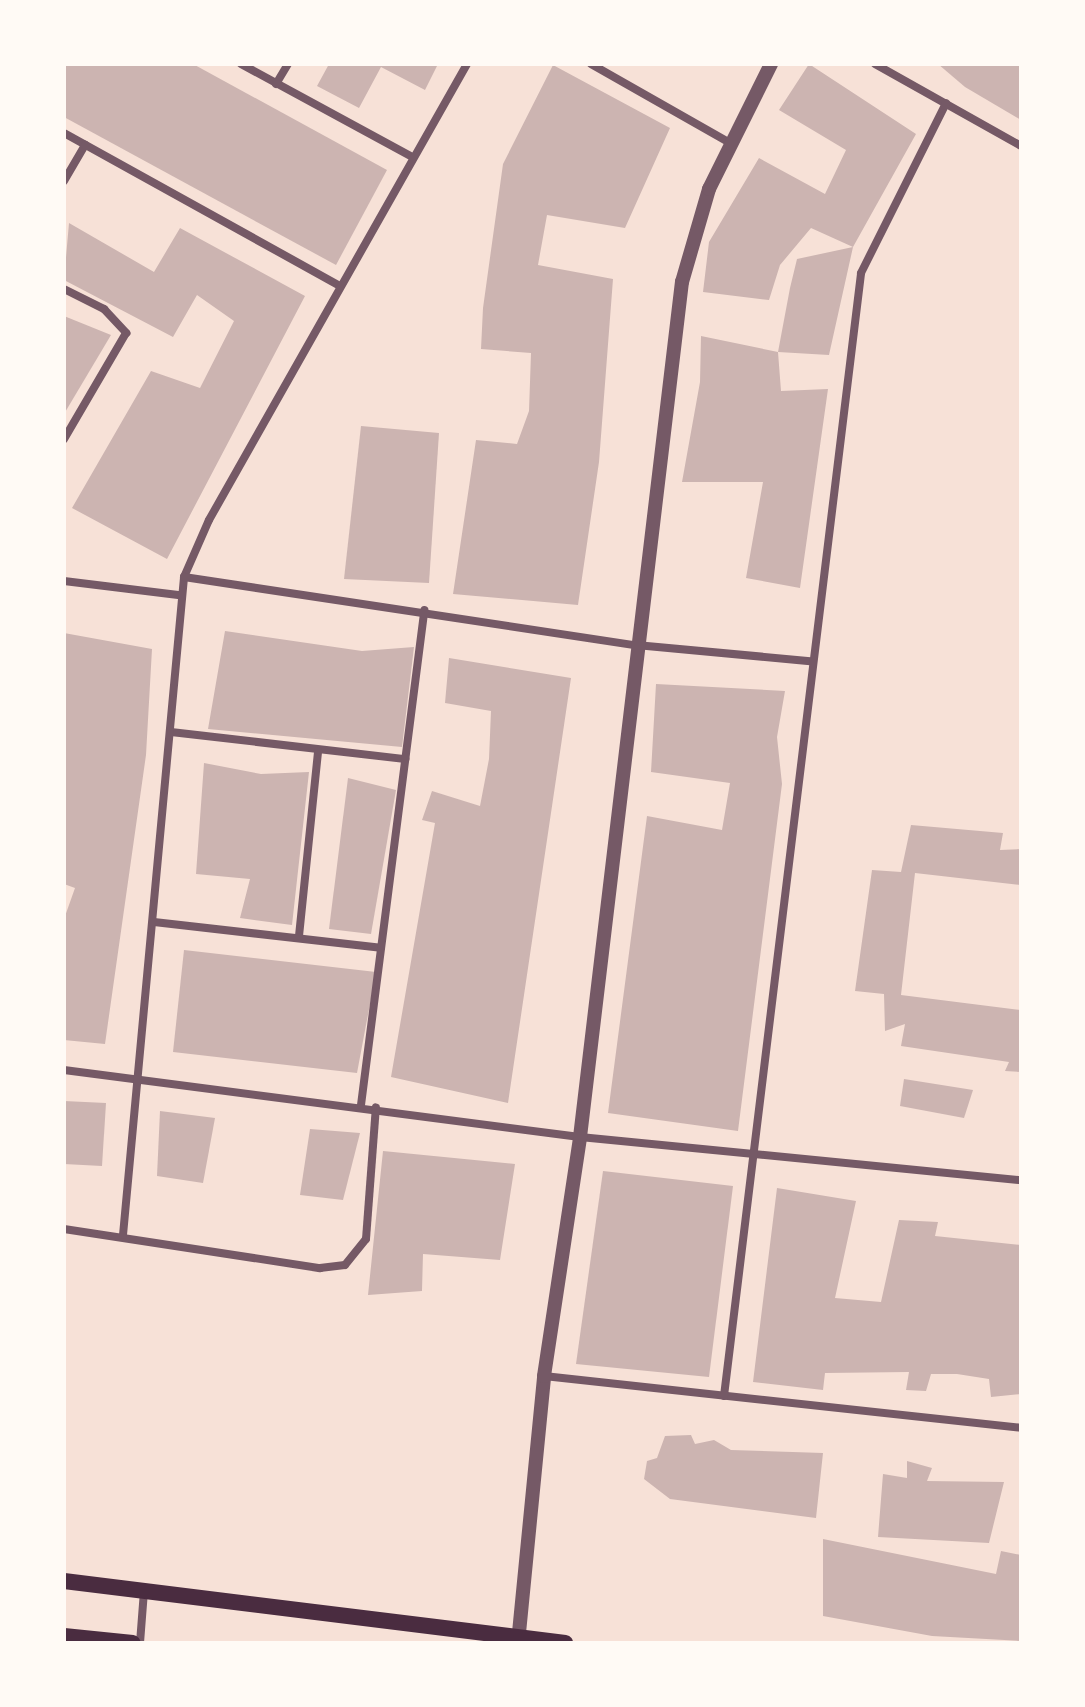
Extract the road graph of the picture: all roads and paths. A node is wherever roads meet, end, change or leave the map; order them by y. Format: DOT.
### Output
graph roads {
  1 [pos="241,64"];
  2 [pos="288,64"];
  3 [pos="467,64"];
  4 [pos="591,64"];
  5 [pos="771,64"];
  6 [pos="875,64"];
  7 [pos="276,84"];
  8 [pos="946,103"];
  9 [pos="64,133"];
  10 [pos="732,144"];
  11 [pos="85,145"];
  12 [pos="1021,146"];
  13 [pos="412,157"];
  14 [pos="64,181"];
  15 [pos="340,286"];
  16 [pos="64,289"];
  17 [pos="64,439"];
  18 [pos="184,577"];
  19 [pos="64,581"];
  20 [pos="178,595"];
  21 [pos="424,610"];
  22 [pos="636,645"];
  23 [pos="810,661"];
  24 [pos="171,732"];
  25 [pos="318,751"];
  26 [pos="405,759"];
  27 [pos="154,922"];
  28 [pos="299,936"];
  29 [pos="381,948"];
  30 [pos="64,1070"];
  31 [pos="135,1076"];
  32 [pos="361,1105"];
  33 [pos="376,1107"];
  34 [pos="580,1137"];
  35 [pos="753,1149"];
  36 [pos="1021,1180"];
  37 [pos="64,1229"];
  38 [pos="123,1235"];
  39 [pos="544,1376"];
  40 [pos="724,1396"];
  41 [pos="1021,1428"];
  42 [pos="64,1581"];
  43 [pos="144,1591"];
  44 [pos="64,1636"];
  45 [pos="518,1640"];
  46 [pos="133,1643"];
  47 [pos="140,1643"];
  48 [pos="565,1643"];
  1 -- 7 [label="street"];
  2 -- 7 [label="street"];
  3 -- 13 [label="street"];
  4 -- 10 [label="street"];
  5 -- 10 [label="street"];
  6 -- 8 [label="street"];
  7 -- 13 [label="street"];
  8 -- 12 [label="street"];
  8 -- 23 [label="street"];
  9 -- 11 [label="street"];
  10 -- 22 [label="street"];
  11 -- 14 [label="street"];
  11 -- 15 [label="street"];
  13 -- 15 [label="street"];
  15 -- 18 [label="street"];
  16 -- 17 [label="street"];
  18 -- 20 [label="street"];
  18 -- 21 [label="street"];
  19 -- 20 [label="street"];
  20 -- 24 [label="street"];
  21 -- 22 [label="street"];
  21 -- 26 [label="street"];
  22 -- 23 [label="street"];
  22 -- 34 [label="street"];
  23 -- 35 [label="street"];
  24 -- 25 [label="street"];
  24 -- 27 [label="street"];
  25 -- 26 [label="street"];
  25 -- 28 [label="street"];
  26 -- 29 [label="street"];
  27 -- 28 [label="street"];
  27 -- 31 [label="street"];
  28 -- 29 [label="street"];
  29 -- 32 [label="street"];
  30 -- 31 [label="street"];
  31 -- 32 [label="street"];
  31 -- 38 [label="street"];
  32 -- 33 [label="street"];
  33 -- 34 [label="street"];
  33 -- 38 [label="street"];
  34 -- 35 [label="street"];
  34 -- 39 [label="street"];
  35 -- 36 [label="street"];
  35 -- 40 [label="street"];
  37 -- 38 [label="street"];
  39 -- 40 [label="street"];
  39 -- 45 [label="street"];
  40 -- 41 [label="street"];
  42 -- 43 [label="main road"];
  43 -- 45 [label="main road"];
  43 -- 47 [label="street"];
  44 -- 46 [label="main road"];
  45 -- 48 [label="main road"];
}
